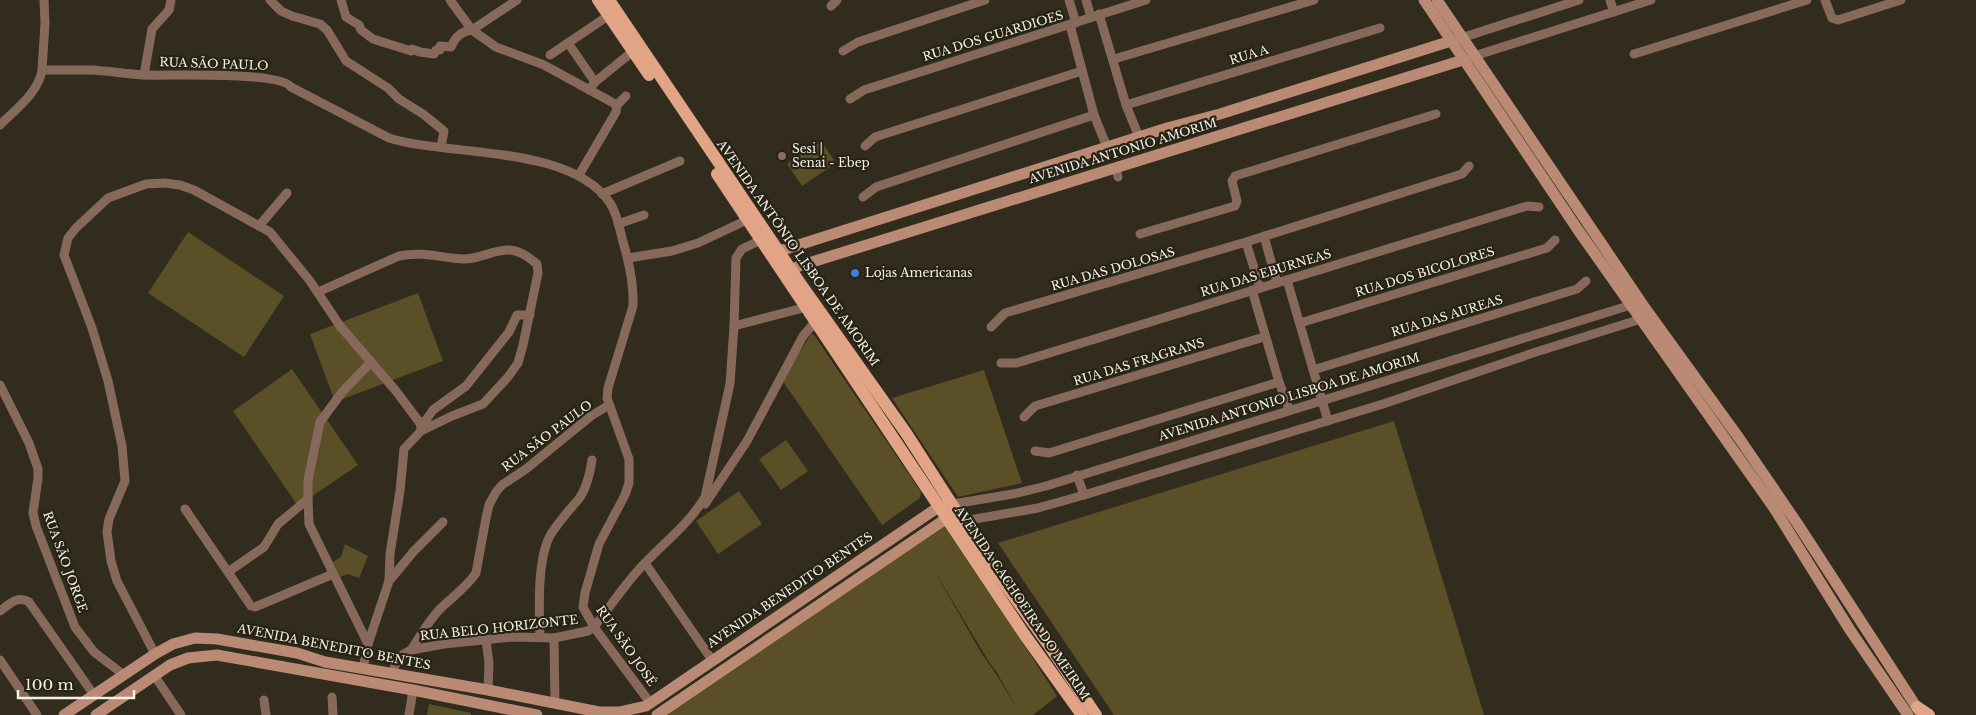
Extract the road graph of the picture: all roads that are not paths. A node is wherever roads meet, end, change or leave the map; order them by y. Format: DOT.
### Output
graph roads {
  1 [pos="44,0"];
  2 [pos="171,0"];
  3 [pos="270,0"];
  4 [pos="341,0"];
  5 [pos="450,0"];
  6 [pos="517,0"];
  7 [pos="598,0"];
  8 [pos="609,0"];
  9 [pos="985,0"];
  10 [pos="1069,0"];
  11 [pos="1086,0"];
  12 [pos="1146,0"];
  13 [pos="1314,0"];
  14 [pos="1424,0"];
  15 [pos="1437,0"];
  16 [pos="1579,0"];
  17 [pos="1610,0"];
  18 [pos="1651,0"];
  19 [pos="1807,0"];
  20 [pos="1825,0"];
  21 [pos="1900,0"];
  22 [pos="1614,12"];
  23 [pos="608,16"];
  24 [pos="1095,16"];
  25 [pos="1073,24"];
  26 [pos="1380,28"];
  27 [pos="472,30"];
  28 [pos="1456,39"];
  29 [pos="568,43"];
  30 [pos="843,51"];
  31 [pos="632,52"];
  32 [pos="1634,54"];
  33 [pos="550,55"];
  34 [pos="1475,56"];
  35 [pos="1114,59"];
  36 [pos="1463,60"];
  37 [pos="42,70"];
  38 [pos="1082,71"];
  39 [pos="144,75"];
  40 [pos="595,82"];
  41 [pos="589,90"];
  42 [pos="626,96"];
  43 [pos="850,100"];
  44 [pos="617,105"];
  45 [pos="1126,105"];
  46 [pos="1220,114"];
  47 [pos="1436,114"];
  48 [pos="1094,115"];
  49 [pos="0,125"];
  50 [pos="1226,134"];
  51 [pos="1139,137"];
  52 [pos="865,146"];
  53 [pos="441,147"];
  54 [pos="1107,147"];
  55 [pos="680,161"];
  56 [pos="1469,166"];
  57 [pos="1042,168"];
  58 [pos="579,176"];
  59 [pos="1049,188"];
  60 [pos="287,193"];
  61 [pos="602,194"];
  62 [pos="863,197"];
  63 [pos="1539,207"];
  64 [pos="644,215"];
  65 [pos="747,220"];
  66 [pos="866,223"];
  67 [pos="618,224"];
  68 [pos="259,226"];
  69 [pos="1140,234"];
  70 [pos="1264,236"];
  71 [pos="761,240"];
  72 [pos="1555,240"];
  73 [pos="1246,242"];
  74 [pos="870,244"];
  75 [pos="775,252"];
  76 [pos="628,258"];
  77 [pos="788,272"];
  78 [pos="1287,280"];
  79 [pos="1586,282"];
  80 [pos="1277,283"];
  81 [pos="1256,289"];
  82 [pos="318,292"];
  83 [pos="1631,305"];
  84 [pos="807,307"];
  85 [pos="530,315"];
  86 [pos="1640,319"];
  87 [pos="816,321"];
  88 [pos="1300,324"];
  89 [pos="734,326"];
  90 [pos="991,327"];
  91 [pos="1264,337"];
  92 [pos="372,362"];
  93 [pos="1000,363"];
  94 [pos="1313,370"];
  95 [pos="1279,382"];
  96 [pos="0,385"];
  97 [pos="1321,399"];
  98 [pos="610,404"];
  99 [pos="1289,409"];
  100 [pos="1024,417"];
  101 [pos="1328,421"];
  102 [pos="421,427"];
  103 [pos="1035,450"];
  104 [pos="592,460"];
  105 [pos="1077,475"];
  106 [pos="1084,495"];
  107 [pos="308,499"];
  108 [pos="953,504"];
  109 [pos="940,506"];
  110 [pos="185,509"];
  111 [pos="697,510"];
  112 [pos="947,518"];
  113 [pos="964,521"];
  114 [pos="443,522"];
  115 [pos="645,563"];
  116 [pos="228,572"];
  117 [pos="333,574"];
  118 [pos="389,581"];
  119 [pos="0,610"];
  120 [pos="594,627"];
  121 [pos="540,637"];
  122 [pos="554,638"];
  123 [pos="486,640"];
  124 [pos="368,644"];
  125 [pos="411,650"];
  126 [pos="155,654"];
  127 [pos="0,660"];
  128 [pos="712,660"];
  129 [pos="325,662"];
  130 [pos="363,668"];
  131 [pos="392,673"];
  132 [pos="322,674"];
  133 [pos="124,675"];
  134 [pos="154,675"];
  135 [pos="413,690"];
  136 [pos="488,690"];
  137 [pos="94,695"];
  138 [pos="332,697"];
  139 [pos="264,700"];
  140 [pos="555,704"];
  141 [pos="650,708"];
  142 [pos="1916,712"];
  143 [pos="72,713"];
  144 [pos="36,715"];
  145 [pos="96,715"];
  146 [pos="181,715"];
  147 [pos="266,715"];
  148 [pos="331,715"];
  149 [pos="408,715"];
  150 [pos="537,715"];
  151 [pos="657,715"];
  152 [pos="1082,715"];
  153 [pos="1096,715"];
  154 [pos="1929,715"];
  1 -- 37 [label="street"];
  2 -- 39 [label="street"];
  3 -- 53 [label="street"];
  4 -- 27 [label="street"];
  5 -- 27 [label="street"];
  6 -- 27 [label="street"];
  7 -- 23 [label="main road, AVENIDA ANTÔNIO LISBOA DE AMORIM"];
  8 -- 75 [label="main road, AVENIDA ANTÔNIO LISBOA DE AMORIM"];
  9 -- 30 [label="street"];
  10 -- 25 [label="street, AVENIDA ANTONIO AMORIM"];
  11 -- 24 [label="street, AVENIDA ANTONIO AMORIM"];
  12 -- 24 [label="street, RUA DOS GUARDIOES"];
  13 -- 35 [label="street"];
  14 -- 28 [label="street"];
  15 -- 28 [label="street"];
  16 -- 28 [label="street"];
  17 -- 22 [label="street"];
  18 -- 22 [label="street"];
  19 -- 32 [label="street"];
  20 -- 21 [label="street"];
  22 -- 34 [label="street"];
  23 -- 29 [label="street"];
  23 -- 31 [label="main road, AVENIDA ANTÔNIO LISBOA DE AMORIM"];
  24 -- 25 [label="street, RUA DOS GUARDIOES"];
  24 -- 35 [label="street, AVENIDA ANTONIO AMORIM"];
  25 -- 38 [label="street, AVENIDA ANTONIO AMORIM"];
  25 -- 43 [label="street, RUA DOS GUARDIOES"];
  26 -- 45 [label="street, RUA A"];
  27 -- 41 [label="street"];
  28 -- 34 [label="street"];
  28 -- 36 [label="street"];
  28 -- 46 [label="street, AVENIDA ANTONIO AMORIM"];
  29 -- 33 [label="street"];
  29 -- 40 [label="street"];
  31 -- 40 [label="street"];
  31 -- 65 [label="main road, AVENIDA ANTÔNIO LISBOA DE AMORIM"];
  34 -- 36 [label="street"];
  34 -- 142 [label="street"];
  35 -- 45 [label="street, AVENIDA ANTONIO AMORIM"];
  36 -- 50 [label="street, AVENIDA ANTONIO AMORIM"];
  36 -- 83 [label="street"];
  37 -- 39 [label="street, RUA SÃO PAULO"];
  37 -- 49 [label="street"];
  38 -- 48 [label="street, AVENIDA ANTONIO AMORIM"];
  38 -- 52 [label="street"];
  39 -- 53 [label="street, RUA SÃO PAULO"];
  40 -- 41 [label="street"];
  41 -- 44 [label="street"];
  42 -- 44 [label="street"];
  44 -- 58 [label="street"];
  45 -- 51 [label="street, AVENIDA ANTONIO AMORIM"];
  46 -- 50 [label="street"];
  46 -- 51 [label="street, AVENIDA ANTONIO AMORIM"];
  47 -- 69 [label="street"];
  48 -- 54 [label="street, AVENIDA ANTONIO AMORIM"];
  48 -- 62 [label="street"];
  50 -- 59 [label="street, AVENIDA ANTONIO AMORIM"];
  51 -- 54 [label="street, AVENIDA ANTONIO AMORIM"];
  53 -- 58 [label="street, RUA SÃO PAULO"];
  54 -- 57 [label="street, AVENIDA ANTONIO AMORIM"];
  55 -- 61 [label="street"];
  56 -- 70 [label="street, RUA DAS DOLOSAS"];
  57 -- 59 [label="street"];
  57 -- 66 [label="street, AVENIDA ANTONIO AMORIM"];
  58 -- 61 [label="street, RUA SÃO PAULO"];
  59 -- 74 [label="street, AVENIDA ANTONIO AMORIM"];
  60 -- 68 [label="street"];
  61 -- 67 [label="street, RUA SÃO PAULO"];
  63 -- 78 [label="street, RUA DAS EBURNEAS"];
  64 -- 67 [label="street"];
  65 -- 71 [label="main road, AVENIDA ANTÔNIO LISBOA DE AMORIM"];
  65 -- 76 [label="street"];
  66 -- 74 [label="street"];
  66 -- 75 [label="street, AVENIDA ANTONIO AMORIM"];
  67 -- 76 [label="street, RUA SÃO PAULO"];
  68 -- 82 [label="street"];
  68 -- 126 [label="street"];
  70 -- 73 [label="street, RUA DAS DOLOSAS"];
  70 -- 80 [label="street"];
  71 -- 75 [label="main road, AVENIDA ANTÔNIO LISBOA DE AMORIM"];
  71 -- 89 [label="street, RUA BELO HORIZONTE"];
  72 -- 88 [label="street, RUA DOS BICOLORES"];
  73 -- 81 [label="street"];
  73 -- 90 [label="street, RUA DAS DOLOSAS"];
  74 -- 77 [label="street, AVENIDA ANTONIO AMORIM"];
  75 -- 77 [label="main road, AVENIDA ANTÔNIO LISBOA DE AMORIM"];
  76 -- 98 [label="street, RUA SÃO PAULO"];
  77 -- 84 [label="main road, AVENIDA ANTÔNIO LISBOA DE AMORIM"];
  77 -- 108 [label="main road, AVENIDA ANTÔNIO LISBOA DE AMORIM"];
  78 -- 80 [label="street, RUA DAS EBURNEAS"];
  78 -- 88 [label="street"];
  79 -- 94 [label="street, RUA DAS AUREAS"];
  80 -- 81 [label="street, RUA DAS EBURNEAS"];
  81 -- 91 [label="street"];
  81 -- 93 [label="street, RUA DAS EBURNEAS"];
  82 -- 85 [label="street"];
  82 -- 92 [label="street"];
  83 -- 86 [label="street"];
  83 -- 97 [label="street, AVENIDA ANTONIO LISBOA DE AMORIM"];
  84 -- 87 [label="main road, AVENIDA ANTÔNIO LISBOA DE AMORIM"];
  84 -- 89 [label="street"];
  85 -- 102 [label="street"];
  85 -- 102 [label="street"];
  86 -- 101 [label="street"];
  86 -- 142 [label="street"];
  87 -- 109 [label="main road, AVENIDA ANTÔNIO LISBOA DE AMORIM"];
  87 -- 111 [label="street"];
  88 -- 94 [label="street"];
  89 -- 111 [label="street, RUA BELO HORIZONTE"];
  91 -- 95 [label="street"];
  91 -- 100 [label="street, RUA DAS FRAGRANS"];
  92 -- 102 [label="street"];
  92 -- 107 [label="street"];
  94 -- 97 [label="street"];
  95 -- 99 [label="street"];
  95 -- 103 [label="street"];
  96 -- 133 [label="street, RUA SÃO JORGE"];
  97 -- 99 [label="street, AVENIDA ANTONIO LISBOA DE AMORIM"];
  97 -- 101 [label="street"];
  98 -- 120 [label="street, RUA SÃO JOSÉ"];
  98 -- 125 [label="street, RUA SÃO PAULO"];
  99 -- 105 [label="street, AVENIDA ANTONIO LISBOA DE AMORIM"];
  101 -- 106 [label="street"];
  102 -- 118 [label="street"];
  104 -- 121 [label="street"];
  105 -- 106 [label="street"];
  105 -- 108 [label="street, AVENIDA ANTONIO LISBOA DE AMORIM"];
  106 -- 113 [label="street"];
  107 -- 116 [label="street"];
  107 -- 117 [label="street"];
  108 -- 109 [label="street, AVENIDA BENEDITO BENTES"];
  108 -- 113 [label="main road, AVENIDA ANTÔNIO LISBOA DE AMORIM"];
  109 -- 112 [label="main road, AVENIDA CACHOEIRA DO MEIRIM"];
  109 -- 128 [label="street, AVENIDA BENEDITO BENTES"];
  110 -- 116 [label="street"];
  111 -- 115 [label="street, RUA BELO HORIZONTE"];
  112 -- 113 [label="street"];
  112 -- 151 [label="street"];
  112 -- 152 [label="main road, AVENIDA CACHOEIRA DO MEIRIM"];
  113 -- 153 [label="main road, AVENIDA CACHOEIRA DO MEIRIM"];
  114 -- 118 [label="street"];
  115 -- 120 [label="street, RUA BELO HORIZONTE"];
  115 -- 128 [label="street"];
  116 -- 117 [label="street"];
  117 -- 124 [label="street"];
  118 -- 124 [label="street"];
  119 -- 137 [label="street"];
  120 -- 122 [label="street, RUA BELO HORIZONTE"];
  120 -- 141 [label="street, RUA SÃO JOSÉ"];
  121 -- 122 [label="street, RUA BELO HORIZONTE"];
  121 -- 123 [label="street, RUA BELO HORIZONTE"];
  122 -- 140 [label="street"];
  123 -- 125 [label="street, RUA BELO HORIZONTE"];
  123 -- 136 [label="street"];
  124 -- 130 [label="street"];
  125 -- 131 [label="street, RUA BELO HORIZONTE"];
  126 -- 129 [label="street, AVENIDA BENEDITO BENTES"];
  126 -- 133 [label="street, AVENIDA BENEDITO BENTES"];
  127 -- 144 [label="street"];
  128 -- 141 [label="street, AVENIDA BENEDITO BENTES"];
  129 -- 130 [label="street, AVENIDA BENEDITO BENTES"];
  129 -- 132 [label="street"];
  130 -- 131 [label="street, AVENIDA BENEDITO BENTES"];
  131 -- 136 [label="street, AVENIDA BENEDITO BENTES"];
  132 -- 134 [label="street"];
  132 -- 135 [label="street"];
  133 -- 137 [label="street, AVENIDA BENEDITO BENTES"];
  134 -- 145 [label="street"];
  134 -- 146 [label="street"];
  135 -- 149 [label="street"];
  135 -- 150 [label="street"];
  136 -- 140 [label="street, AVENIDA BENEDITO BENTES"];
  137 -- 143 [label="street, AVENIDA BENEDITO BENTES"];
  138 -- 148 [label="street"];
  139 -- 147 [label="street"];
  140 -- 141 [label="street, AVENIDA BENEDITO BENTES"];
  142 -- 154 [label="main road"];
}
